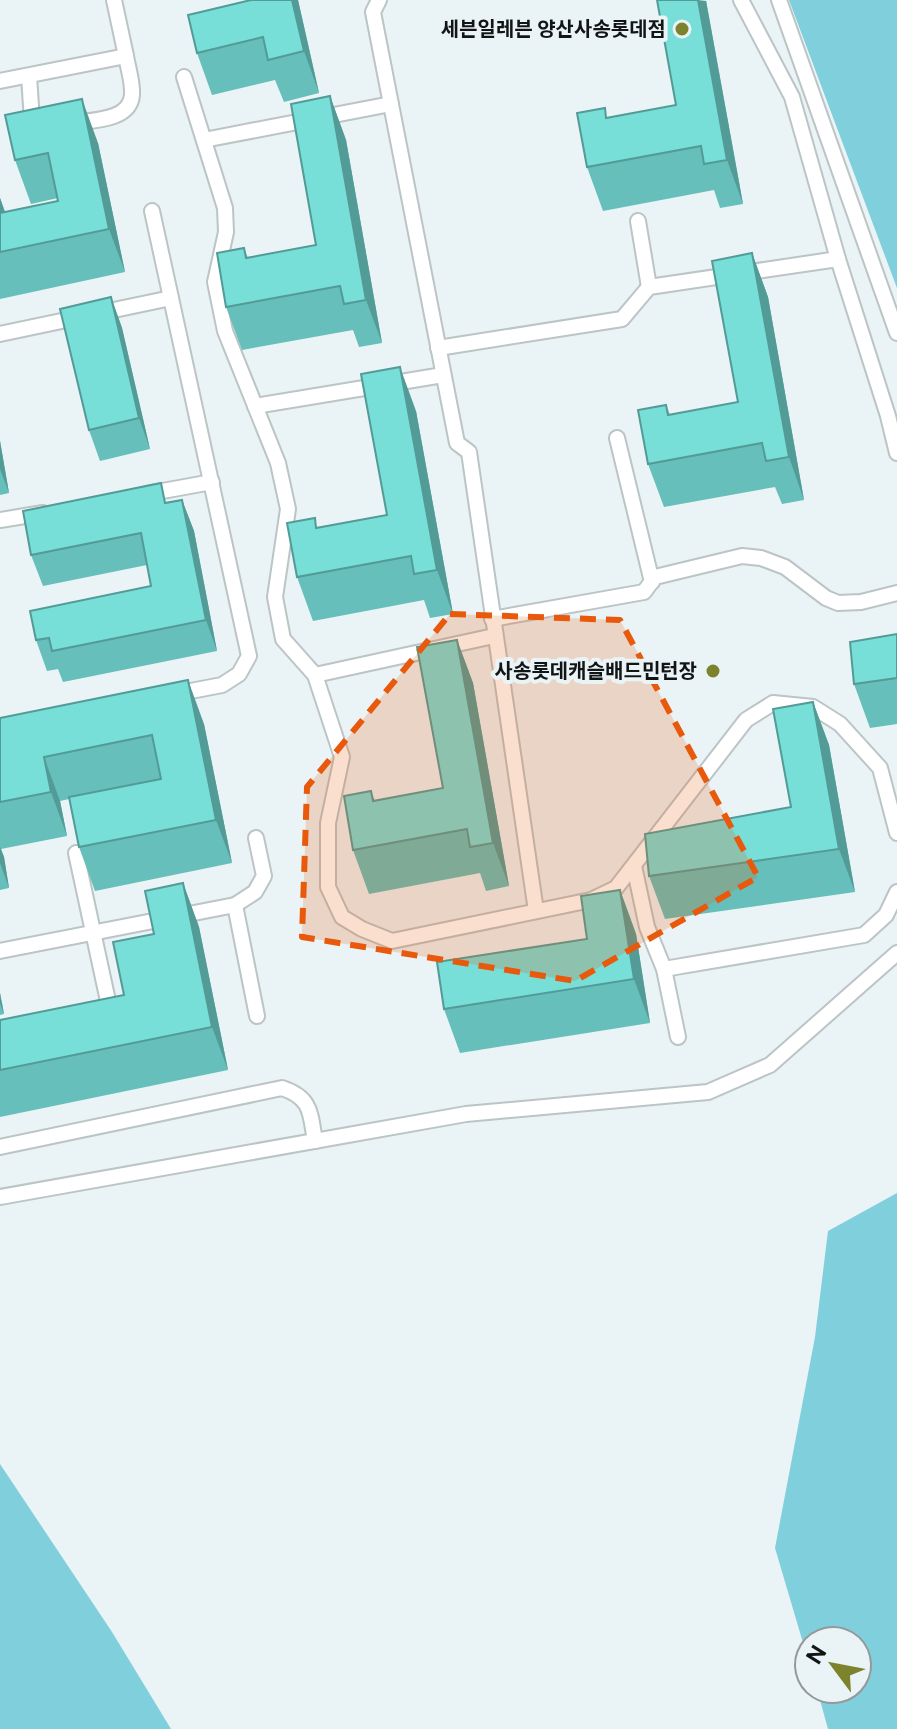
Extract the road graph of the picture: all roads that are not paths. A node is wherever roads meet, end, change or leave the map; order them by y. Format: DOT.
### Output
graph roads {
  1 [pos="114,0"];
  2 [pos="379,0"];
  3 [pos="741,0"];
  4 [pos="779,0"];
  5 [pos="126,56"];
  6 [pos="29,76"];
  7 [pos="184,77"];
  8 [pos="0,81"];
  9 [pos="391,104"];
  10 [pos="204,140"];
  11 [pos="152,211"];
  12 [pos="638,221"];
  13 [pos="838,259"];
  14 [pos="649,287"];
  15 [pos="171,298"];
  16 [pos="897,333"];
  17 [pos="0,334"];
  18 [pos="438,348"];
  19 [pos="443,375"];
  20 [pos="255,406"];
  21 [pos="617,438"];
  22 [pos="897,453"];
  23 [pos="212,482"];
  24 [pos="136,496"];
  25 [pos="61,509"];
  26 [pos="0,520"];
  27 [pos="652,582"];
  28 [pos="897,593"];
  29 [pos="492,619"];
  30 [pos="494,636"];
  31 [pos="315,675"];
  32 [pos="163,696"];
  33 [pos="897,764"];
  34 [pos="880,768"];
  35 [pos="897,833"];
  36 [pos="256,838"];
  37 [pos="76,853"];
  38 [pos="634,866"];
  39 [pos="897,892"];
  40 [pos="235,905"];
  41 [pos="536,911"];
  42 [pos="93,933"];
  43 [pos="0,951"];
  44 [pos="897,953"];
  45 [pos="664,969"];
  46 [pos="257,1016"];
  47 [pos="99,1027"];
  48 [pos="678,1037"];
  49 [pos="315,1141"];
  50 [pos="0,1147"];
  51 [pos="0,1197"];
  1 -- 5 [label="lane"];
  2 -- 9 [label="lane"];
  3 -- 13 [label="lane"];
  4 -- 16 [label="lane"];
  5 -- 6 [label="lane"];
  5 -- 6 [label="lane"];
  6 -- 8 [label="lane"];
  7 -- 10 [label="lane"];
  9 -- 10 [label="lane"];
  9 -- 18 [label="lane"];
  10 -- 20 [label="lane"];
  11 -- 15 [label="lane"];
  12 -- 14 [label="lane"];
  13 -- 14 [label="lane"];
  13 -- 22 [label="lane"];
  14 -- 18 [label="lane"];
  15 -- 17 [label="lane"];
  15 -- 23 [label="lane"];
  18 -- 19 [label="lane"];
  19 -- 20 [label="lane"];
  19 -- 29 [label="lane"];
  20 -- 31 [label="lane"];
  21 -- 27 [label="lane"];
  23 -- 24 [label="lane"];
  23 -- 32 [label="lane"];
  25 -- 26 [label="lane"];
  27 -- 28 [label="lane"];
  27 -- 29 [label="lane"];
  29 -- 30 [label="lane"];
  30 -- 31 [label="lane"];
  30 -- 41 [label="lane"];
  31 -- 41 [label="lane"];
  33 -- 34 [label="lane"];
  34 -- 35 [label="lane"];
  34 -- 38 [label="lane"];
  36 -- 40 [label="lane"];
  37 -- 42 [label="lane"];
  38 -- 41 [label="lane"];
  38 -- 45 [label="lane"];
  39 -- 45 [label="lane"];
  40 -- 42 [label="lane"];
  40 -- 46 [label="lane"];
  42 -- 43 [label="lane"];
  42 -- 47 [label="lane"];
  44 -- 49 [label="lane"];
  45 -- 48 [label="lane"];
  49 -- 50 [label="lane"];
  49 -- 51 [label="lane"];
}
